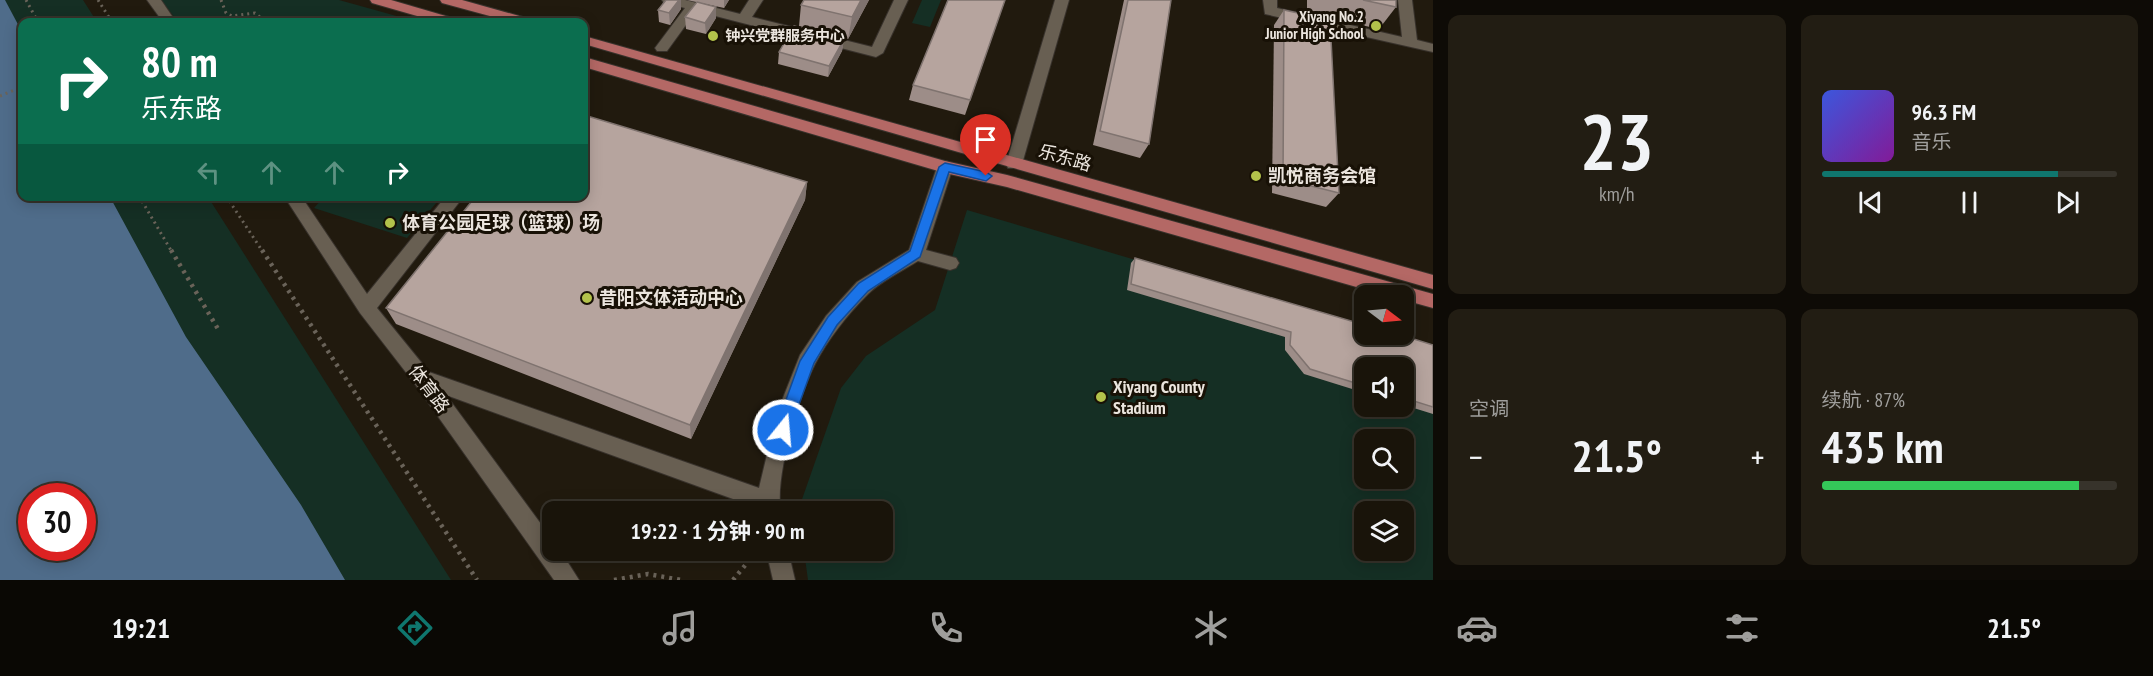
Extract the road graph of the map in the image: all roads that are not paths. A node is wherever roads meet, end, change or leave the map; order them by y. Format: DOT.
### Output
graph roads {
  1 [pos="154,0"];
  2 [pos="377,0"];
  3 [pos="447,0"];
  4 [pos="669,0"];
  5 [pos="756,0"];
  6 [pos="901,0"];
  7 [pos="1062,0"];
  8 [pos="1270,0"];
  9 [pos="1405,0"];
  10 [pos="693,6"];
  11 [pos="167,18"];
  12 [pos="438,18"];
  13 [pos="511,18"];
  14 [pos="744,19"];
  15 [pos="588,41"];
  16 [pos="1410,42"];
  17 [pos="662,48"];
  18 [pos="1433,48"];
  19 [pos="588,63"];
  20 [pos="1014,164"];
  21 [pos="945,167"];
  22 [pos="295,201"];
  23 [pos="452,201"];
  24 [pos="916,254"];
  25 [pos="950,263"];
  26 [pos="1433,282"];
  27 [pos="1433,301"];
  28 [pos="366,308"];
  29 [pos="422,378"];
  30 [pos="755,501"];
  31 [pos="770,501"];
  32 [pos="780,561"];
  33 [pos="568,580"];
  34 [pos="784,580"];
  1 -- 11 [label="street"];
  2 -- 12 [label="main road"];
  3 -- 13 [label="main road"];
  4 -- 10 [label="street"];
  5 -- 14 [label="street"];
  6 -- 14 [label="street"];
  7 -- 20 [label="street"];
  8 -- 16 [label="street"];
  9 -- 16 [label="street"];
  10 -- 14 [label="street"];
  10 -- 17 [label="street"];
  15 -- 20 [label="main road, 乐东路"];
  16 -- 18 [label="street"];
  19 -- 21 [label="main road, 乐东路"];
  20 -- 26 [label="main road, 乐东路"];
  21 -- 24 [label="street"];
  21 -- 27 [label="main road, 乐东路"];
  22 -- 28 [label="street, 体育路"];
  23 -- 28 [label="street"];
  24 -- 25 [label="street"];
  24 -- 31 [label="street"];
  28 -- 29 [label="street, 体育路"];
  29 -- 30 [label="street"];
  29 -- 33 [label="street, 体育路"];
  32 -- 34 [label="street"];
}
